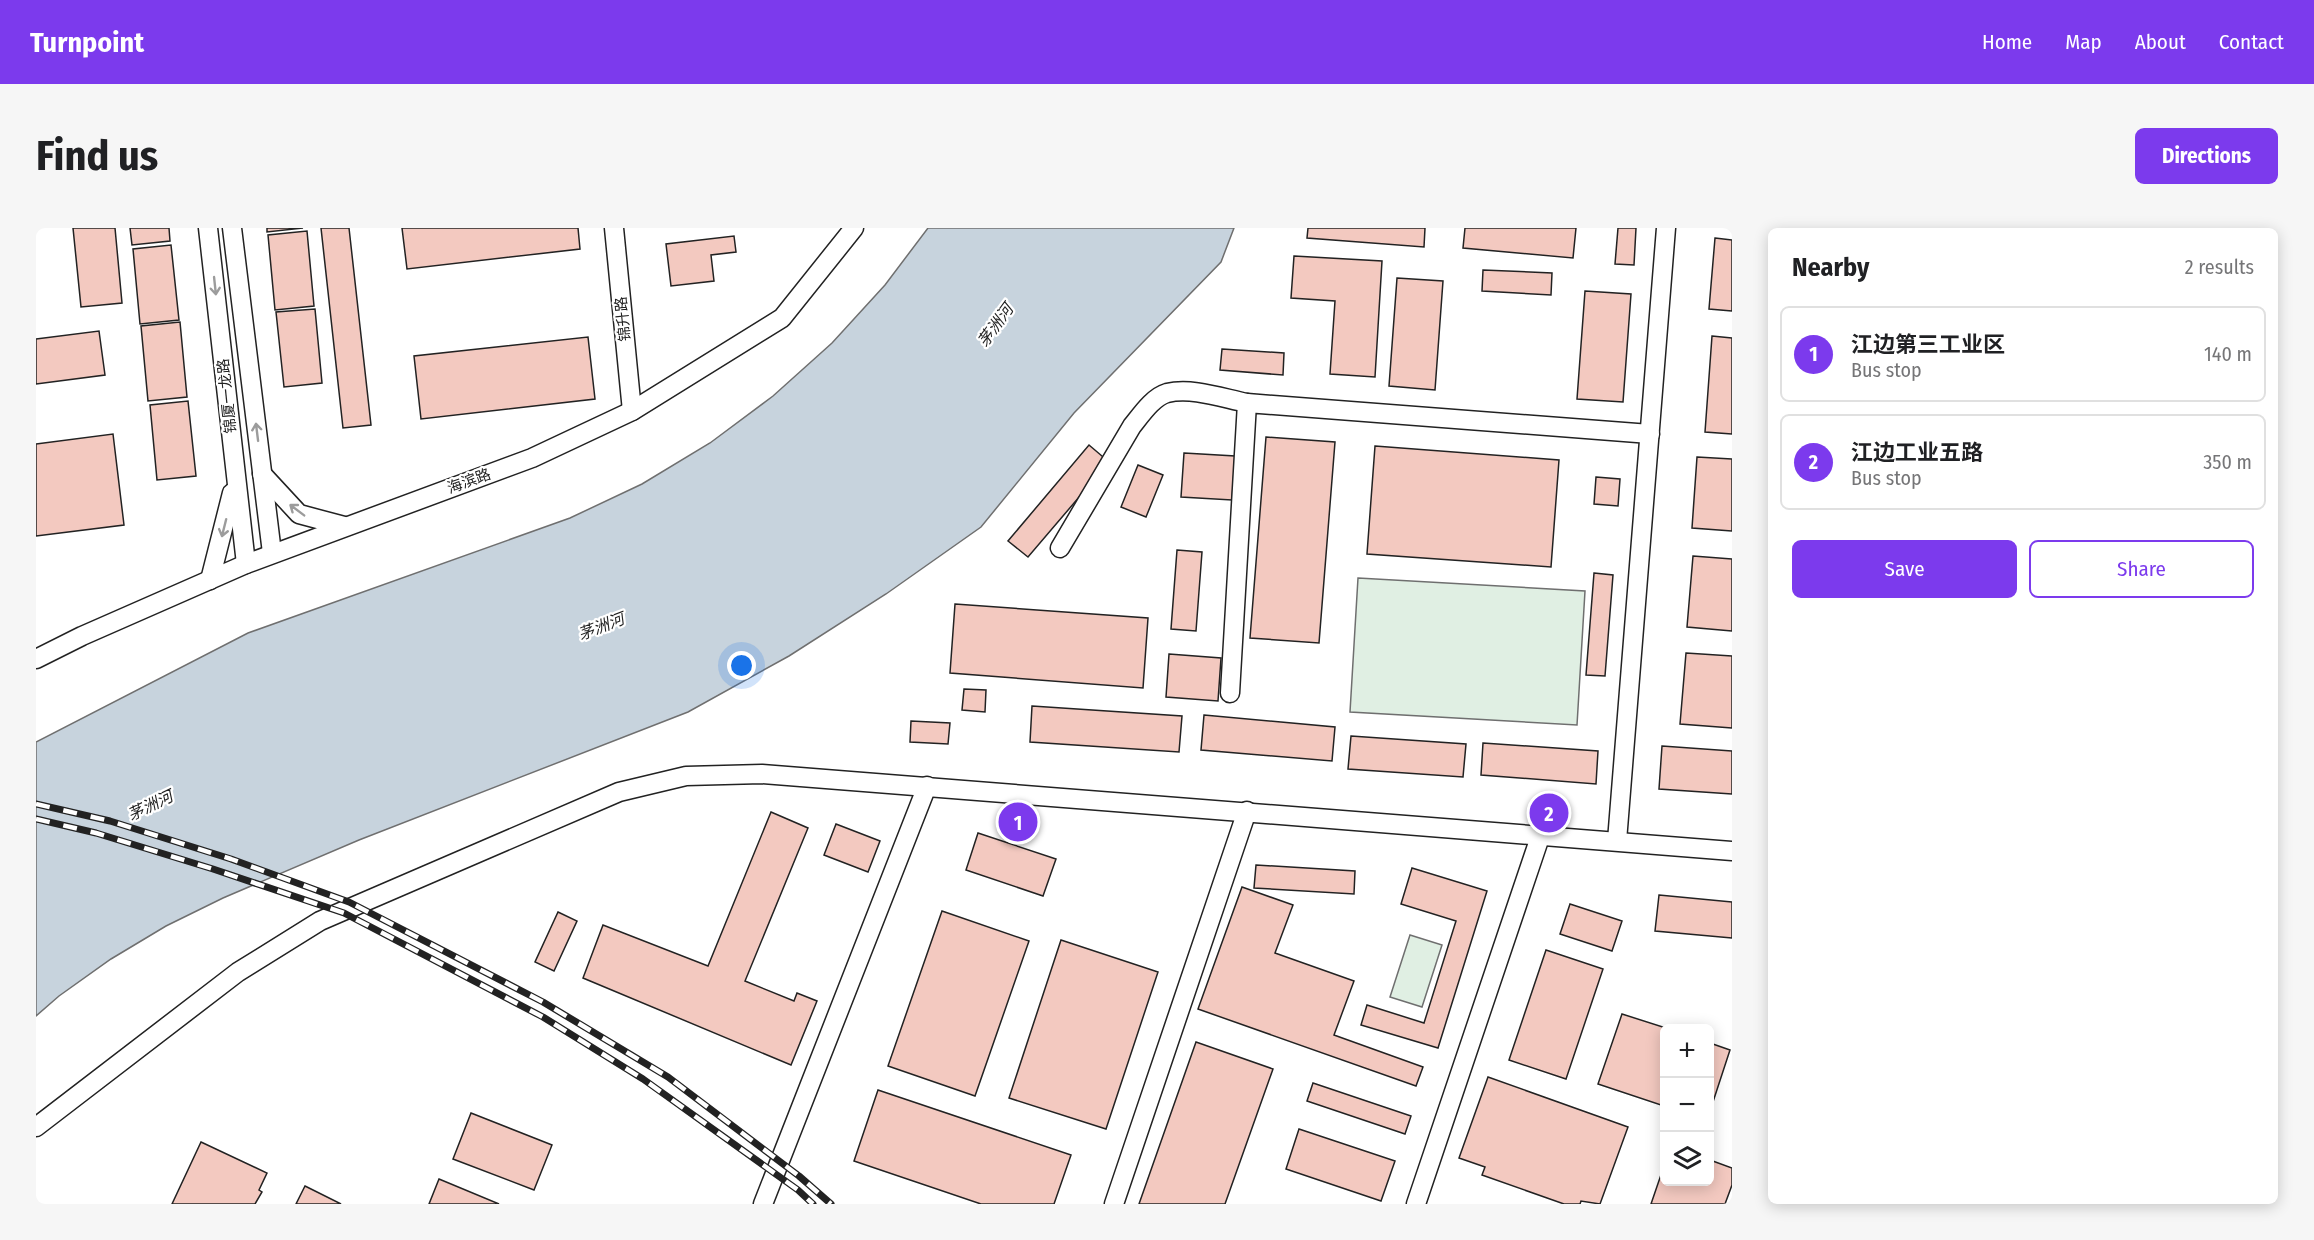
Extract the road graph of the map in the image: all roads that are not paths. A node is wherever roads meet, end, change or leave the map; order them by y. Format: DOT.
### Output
graph roads {
  1 [pos="208,228"];
  2 [pos="232,228"];
  3 [pos="614,228"];
  4 [pos="854,228"];
  5 [pos="1666,228"];
  6 [pos="1247,403"];
  7 [pos="632,411"];
  8 [pos="1650,434"];
  9 [pos="262,474"];
  10 [pos="236,476"];
  11 [pos="344,526"];
  12 [pos="1060,548"];
  13 [pos="272,553"];
  14 [pos="246,564"];
  15 [pos="210,580"];
  16 [pos="36,659"];
  17 [pos="1230,693"];
  18 [pos="927,786"];
  19 [pos="1247,811"];
  20 [pos="1541,834"];
  21 [pos="1617,841"];
  22 [pos="1732,851"];
  23 [pos="36,1127"];
  24 [pos="763,1204"];
  25 [pos="1113,1204"];
  26 [pos="1416,1204"];
  1 -- 10 [label="street, 锦厦一龙路, one-way"];
  9 -- 2 [label="street, 锦厦一龙路, one-way"];
  3 -- 7 [label="street, 锦升路"];
  4 -- 7 [label="street, 海滨路"];
  5 -- 8 [label="street"];
  6 -- 8 [label="street"];
  6 -- 12 [label="street"];
  6 -- 17 [label="street"];
  7 -- 11 [label="street, 海滨路"];
  8 -- 21 [label="street"];
  11 -- 9 [label="street, one-way"];
  9 -- 13 [label="street, 锦厦一龙路"];
  10 -- 14 [label="street, 锦厦一龙路"];
  10 -- 15 [label="street, one-way"];
  11 -- 13 [label="street, 海滨路"];
  13 -- 14 [label="street, 海滨路"];
  14 -- 15 [label="street, 海滨路"];
  15 -- 16 [label="street, 海滨路"];
  18 -- 19 [label="street"];
  18 -- 23 [label="street"];
  18 -- 24 [label="street"];
  19 -- 20 [label="street"];
  19 -- 25 [label="street"];
  20 -- 21 [label="street"];
  20 -- 26 [label="street"];
  21 -- 22 [label="street"];
}
